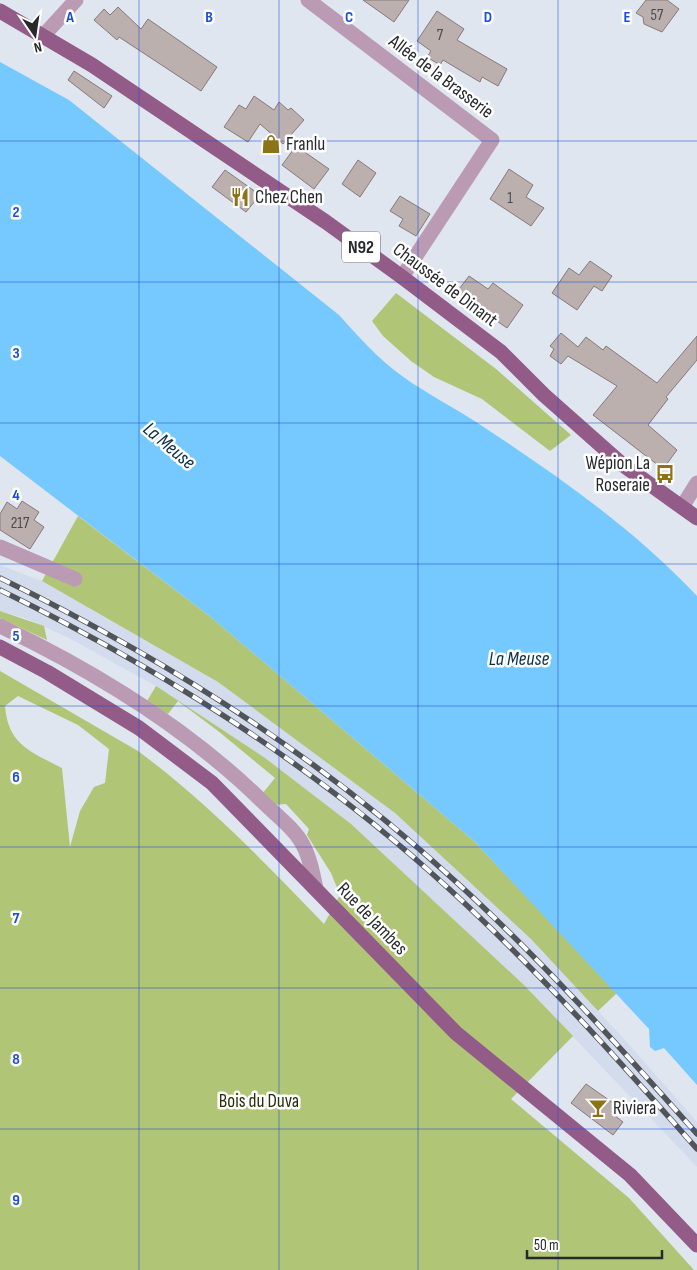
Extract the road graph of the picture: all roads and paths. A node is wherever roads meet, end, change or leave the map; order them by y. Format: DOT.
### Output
graph roads {
  1 [pos="76,0"];
  2 [pos="308,0"];
  3 [pos="0,11"];
  4 [pos="44,35"];
  5 [pos="402,277"];
  6 [pos="697,483"];
  7 [pos="682,507"];
  8 [pos="697,518"];
  9 [pos="0,547"];
  10 [pos="75,579"];
  11 [pos="0,626"];
  12 [pos="0,647"];
  13 [pos="316,889"];
  14 [pos="697,1244"];
  1 -- 4 [label="street"];
  2 -- 5 [label="street, Allée de la Brasserie"];
  3 -- 4 [label="main road, Chaussée de Dinant / N92"];
  4 -- 5 [label="main road, Chaussée de Dinant / N92"];
  5 -- 7 [label="main road, Chaussée de Dinant / N92"];
  6 -- 7 [label="street"];
  7 -- 8 [label="main road, Chaussée de Dinant / N92"];
  9 -- 10 [label="street"];
  11 -- 13 [label="street"];
  12 -- 13 [label="main road, Rue de Jambes"];
  13 -- 14 [label="main road, Rue de Jambes"];
}
